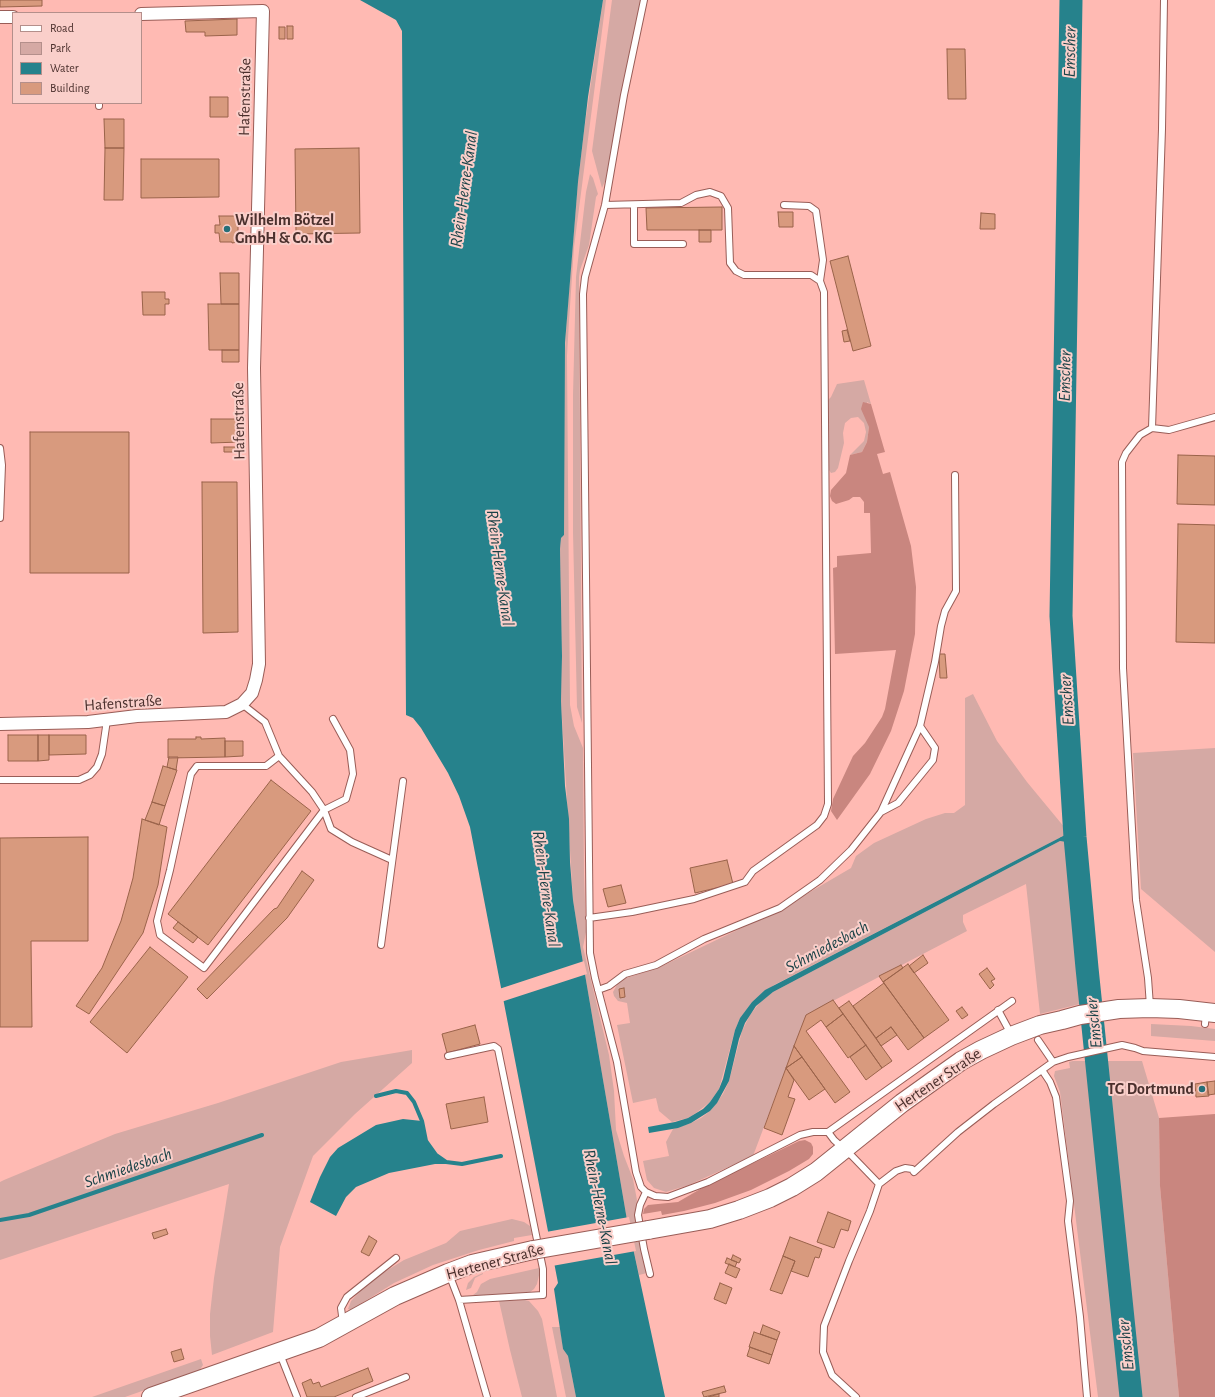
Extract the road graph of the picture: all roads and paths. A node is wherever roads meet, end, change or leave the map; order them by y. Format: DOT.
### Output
graph roads {
  1 [pos="644,0"];
  2 [pos="1164,0"];
  3 [pos="142,14"];
  4 [pos="0,17"];
  5 [pos="12,17"];
  6 [pos="634,204"];
  7 [pos="605,205"];
  8 [pos="784,205"];
  9 [pos="683,244"];
  10 [pos="820,281"];
  11 [pos="1215,417"];
  12 [pos="1152,428"];
  13 [pos="0,448"];
  14 [pos="955,475"];
  15 [pos="0,518"];
  16 [pos="242,704"];
  17 [pos="107,720"];
  18 [pos="333,720"];
  19 [pos="0,724"];
  20 [pos="920,726"];
  21 [pos="280,756"];
  22 [pos="0,780"];
  23 [pos="403,781"];
  24 [pos="324,810"];
  25 [pos="880,812"];
  26 [pos="392,860"];
  27 [pos="589,918"];
  28 [pos="381,945"];
  29 [pos="598,990"];
  30 [pos="1012,1001"];
  31 [pos="1150,1008"];
  32 [pos="998,1010"];
  33 [pos="1209,1016"];
  34 [pos="1039,1032"];
  35 [pos="1011,1036"];
  36 [pos="448,1056"];
  37 [pos="1215,1057"];
  38 [pos="1053,1062"];
  39 [pos="1042,1070"];
  40 [pos="828,1132"];
  41 [pos="844,1150"];
  42 [pos="879,1184"];
  43 [pos="646,1192"];
  44 [pos="396,1258"];
  45 [pos="448,1273"];
  46 [pos="650,1274"];
  47 [pos="459,1300"];
  48 [pos="343,1325"];
  49 [pos="280,1352"];
  50 [pos="406,1377"];
  51 [pos="151,1397"];
  52 [pos="297,1397"];
  53 [pos="356,1397"];
  54 [pos="487,1397"];
  55 [pos="856,1397"];
  56 [pos="1087,1397"];
  1 -- 7 [label="lane"];
  2 -- 12 [label="lane"];
  3 -- 16 [label="street, Hafenstraße"];
  4 -- 5 [label="street"];
  6 -- 7 [label="lane"];
  6 -- 9 [label="lane"];
  6 -- 10 [label="lane"];
  7 -- 27 [label="lane"];
  8 -- 10 [label="lane"];
  10 -- 27 [label="lane"];
  11 -- 12 [label="lane"];
  12 -- 31 [label="lane"];
  13 -- 15 [label="lane"];
  14 -- 20 [label="lane"];
  16 -- 17 [label="street, Hafenstraße"];
  16 -- 21 [label="lane"];
  17 -- 19 [label="street, Hafenstraße"];
  17 -- 22 [label="lane"];
  18 -- 24 [label="lane"];
  20 -- 25 [label="lane"];
  20 -- 25 [label="lane"];
  21 -- 24 [label="lane"];
  21 -- 24 [label="lane"];
  23 -- 26 [label="lane"];
  24 -- 26 [label="lane"];
  25 -- 29 [label="lane"];
  26 -- 28 [label="lane"];
  27 -- 29 [label="lane"];
  29 -- 43 [label="lane"];
  30 -- 32 [label="lane, Hertener Straße"];
  31 -- 33 [label="main road, Hertener Straße"];
  31 -- 34 [label="main road, Hertener Straße"];
  32 -- 35 [label="lane"];
  32 -- 40 [label="lane, Hertener Straße"];
  34 -- 35 [label="main road, Hertener Straße"];
  34 -- 38 [label="lane"];
  35 -- 41 [label="main road, Hertener Straße"];
  36 -- 47 [label="lane"];
  37 -- 38 [label="lane"];
  38 -- 39 [label="lane"];
  39 -- 42 [label="lane"];
  39 -- 56 [label="lane"];
  40 -- 41 [label="lane"];
  40 -- 43 [label="lane"];
  41 -- 42 [label="lane"];
  41 -- 45 [label="main road, Hertener Straße, bridge"];
  42 -- 55 [label="lane"];
  43 -- 46 [label="lane"];
  44 -- 48 [label="lane"];
  45 -- 47 [label="lane"];
  45 -- 48 [label="main road, Hertener Straße"];
  47 -- 54 [label="lane"];
  48 -- 49 [label="main road, Hertener Straße"];
  49 -- 51 [label="main road, Hertener Straße"];
  49 -- 52 [label="lane"];
  50 -- 53 [label="lane"];
}
